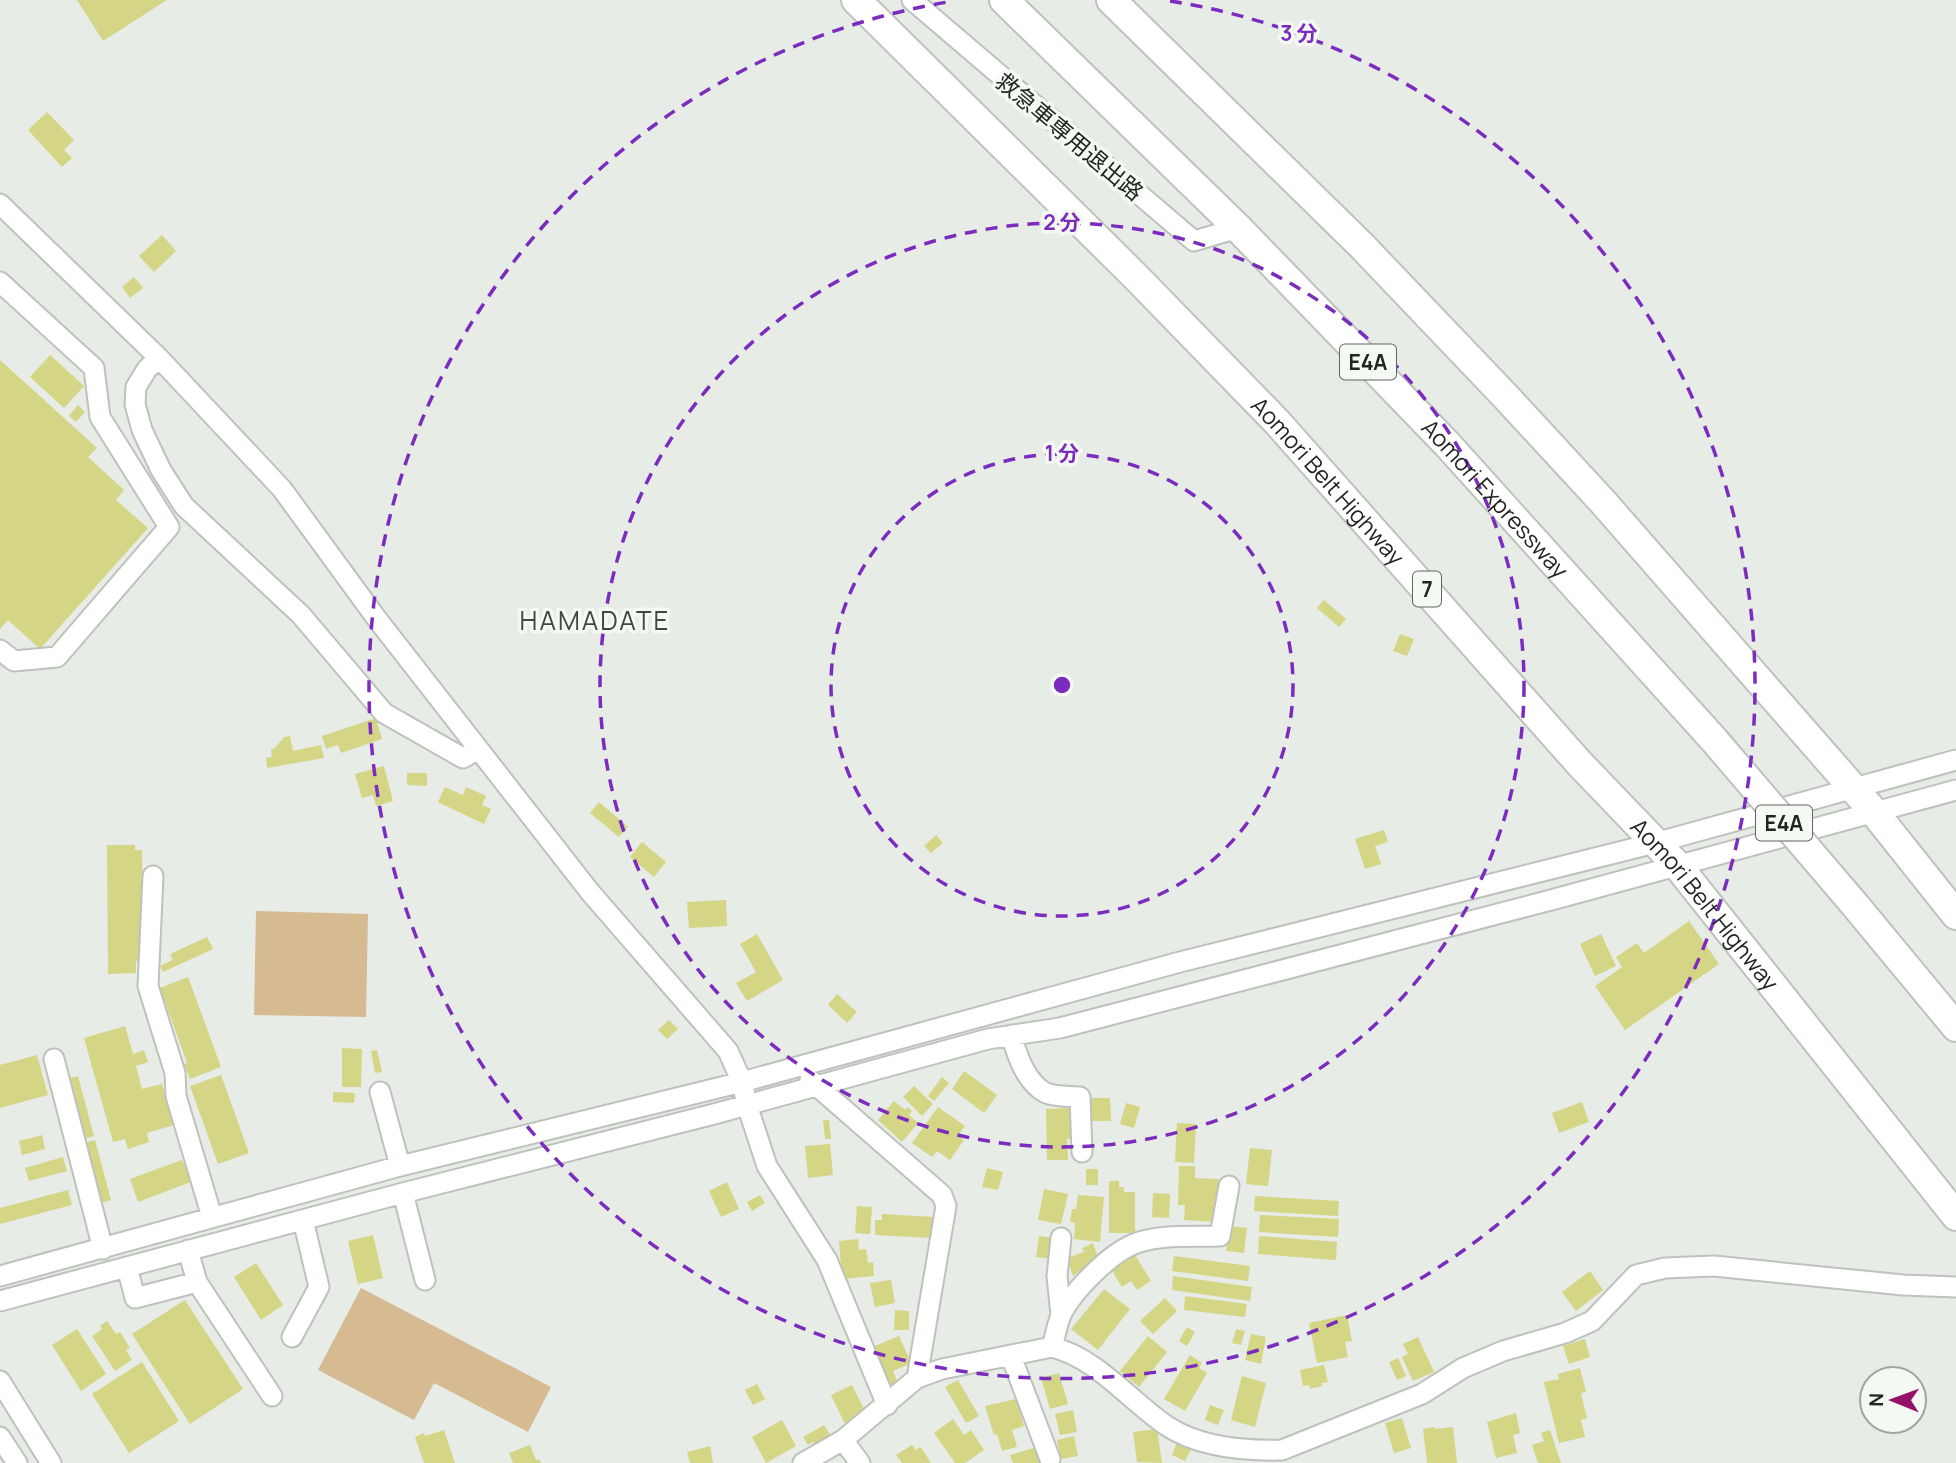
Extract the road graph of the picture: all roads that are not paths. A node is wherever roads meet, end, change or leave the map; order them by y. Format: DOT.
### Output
graph roads {
  1 [pos="856,0"];
  2 [pos="912,0"];
  3 [pos="1004,0"];
  4 [pos="1111,0"];
  5 [pos="0,204"];
  6 [pos="1238,228"];
  7 [pos="0,282"];
  8 [pos="159,358"];
  9 [pos="0,650"];
  10 [pos="478,750"];
  11 [pos="1956,760"];
  12 [pos="1853,788"];
  13 [pos="1956,790"];
  14 [pos="1874,812"];
  15 [pos="1655,843"];
  16 [pos="1677,865"];
  17 [pos="153,876"];
  18 [pos="1956,915"];
  19 [pos="1956,1027"];
  20 [pos="1011,1035"];
  21 [pos="54,1059"];
  22 [pos="797,1067"];
  23 [pos="742,1082"];
  24 [pos="816,1087"];
  25 [pos="380,1093"];
  26 [pos="747,1105"];
  27 [pos="1082,1152"];
  28 [pos="400,1166"];
  29 [pos="1229,1185"];
  30 [pos="403,1193"];
  31 [pos="1956,1216"];
  32 [pos="212,1217"];
  33 [pos="303,1220"];
  34 [pos="1061,1238"];
  35 [pos="103,1249"];
  36 [pos="188,1250"];
  37 [pos="127,1267"];
  38 [pos="0,1276"];
  39 [pos="425,1280"];
  40 [pos="197,1282"];
  41 [pos="1956,1287"];
  42 [pos="0,1301"];
  43 [pos="1061,1315"];
  44 [pos="292,1336"];
  45 [pos="1052,1347"];
  46 [pos="1011,1356"];
  47 [pos="917,1378"];
  48 [pos="0,1381"];
  49 [pos="272,1396"];
  50 [pos="887,1405"];
  51 [pos="0,1437"];
  52 [pos="843,1440"];
  53 [pos="1049,1459"];
  54 [pos="17,1463"];
  55 [pos="51,1463"];
  56 [pos="803,1463"];
  57 [pos="860,1463"];
  1 -- 15 [label="highway, Aomori Belt Highway / 7"];
  2 -- 6 [label="street, 救急車専用退出路"];
  3 -- 6 [label="highway, Aomori Expressway / E4A"];
  4 -- 12 [label="highway"];
  5 -- 8 [label="street"];
  6 -- 19 [label="highway, Aomori Expressway / E4A, bridge"];
  7 -- 9 [label="street"];
  8 -- 10 [label="street"];
  8 -- 10 [label="street"];
  10 -- 23 [label="street"];
  11 -- 12 [label="street"];
  12 -- 14 [label="highway"];
  12 -- 15 [label="street"];
  13 -- 14 [label="street"];
  14 -- 16 [label="street"];
  14 -- 18 [label="highway"];
  15 -- 16 [label="highway, Aomori Belt Highway / 7"];
  15 -- 22 [label="street"];
  16 -- 20 [label="street"];
  16 -- 31 [label="highway, Aomori Belt Highway / 7"];
  17 -- 32 [label="street"];
  20 -- 24 [label="street"];
  20 -- 27 [label="street"];
  21 -- 35 [label="street"];
  22 -- 23 [label="street"];
  22 -- 24 [label="street"];
  23 -- 26 [label="street"];
  23 -- 28 [label="street"];
  24 -- 26 [label="street"];
  24 -- 47 [label="street"];
  25 -- 28 [label="street"];
  26 -- 30 [label="street"];
  26 -- 50 [label="street"];
  28 -- 32 [label="street"];
  29 -- 43 [label="street"];
  30 -- 33 [label="street"];
  30 -- 39 [label="street"];
  32 -- 35 [label="street"];
  33 -- 36 [label="street"];
  33 -- 44 [label="street"];
  34 -- 43 [label="street"];
  35 -- 38 [label="street"];
  36 -- 37 [label="street"];
  36 -- 40 [label="street"];
  37 -- 40 [label="street"];
  37 -- 42 [label="street"];
  40 -- 49 [label="street"];
  41 -- 45 [label="street"];
  43 -- 45 [label="street"];
  45 -- 46 [label="street"];
  46 -- 47 [label="street"];
  46 -- 53 [label="street"];
  47 -- 50 [label="street"];
  48 -- 55 [label="street"];
  50 -- 52 [label="street"];
  51 -- 54 [label="street"];
  52 -- 56 [label="street"];
  52 -- 57 [label="street"];
}
